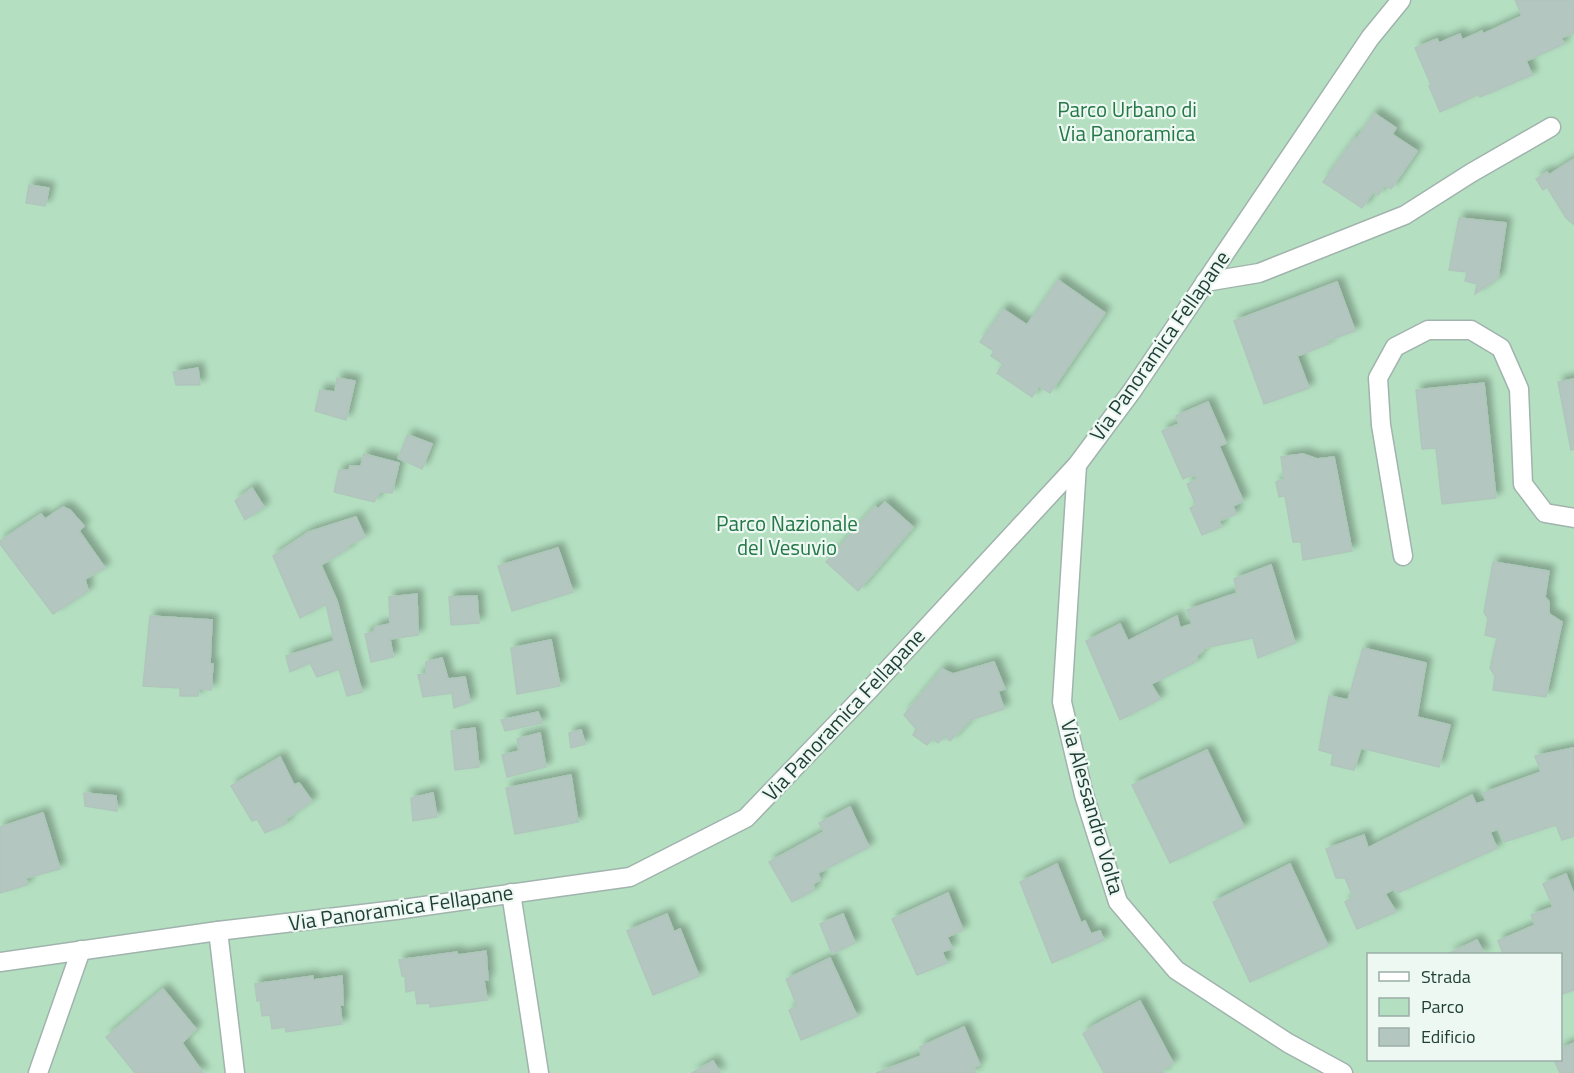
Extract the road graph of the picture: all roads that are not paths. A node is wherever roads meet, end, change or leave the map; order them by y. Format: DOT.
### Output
graph roads {
  1 [pos="1401,0"];
  2 [pos="1551,127"];
  3 [pos="1205,282"];
  4 [pos="1077,465"];
  5 [pos="1574,518"];
  6 [pos="1403,556"];
  7 [pos="511,893"];
  8 [pos="218,931"];
  9 [pos="81,951"];
  10 [pos="0,962"];
  11 [pos="38,1073"];
  12 [pos="236,1073"];
  13 [pos="539,1073"];
  14 [pos="1343,1073"];
  1 -- 3 [label="street, Via Panoramica Fellapane"];
  2 -- 3 [label="street"];
  3 -- 4 [label="street, Via Panoramica Fellapane"];
  4 -- 7 [label="street, Via Panoramica Fellapane"];
  4 -- 14 [label="street, Via Alessandro Volta"];
  5 -- 6 [label="street"];
  7 -- 8 [label="street, Via Panoramica Fellapane"];
  7 -- 13 [label="street"];
  8 -- 9 [label="street, Via Panoramica Fellapane"];
  8 -- 12 [label="street"];
  9 -- 10 [label="street, Via Panoramica Fellapane"];
  9 -- 11 [label="street"];
}
